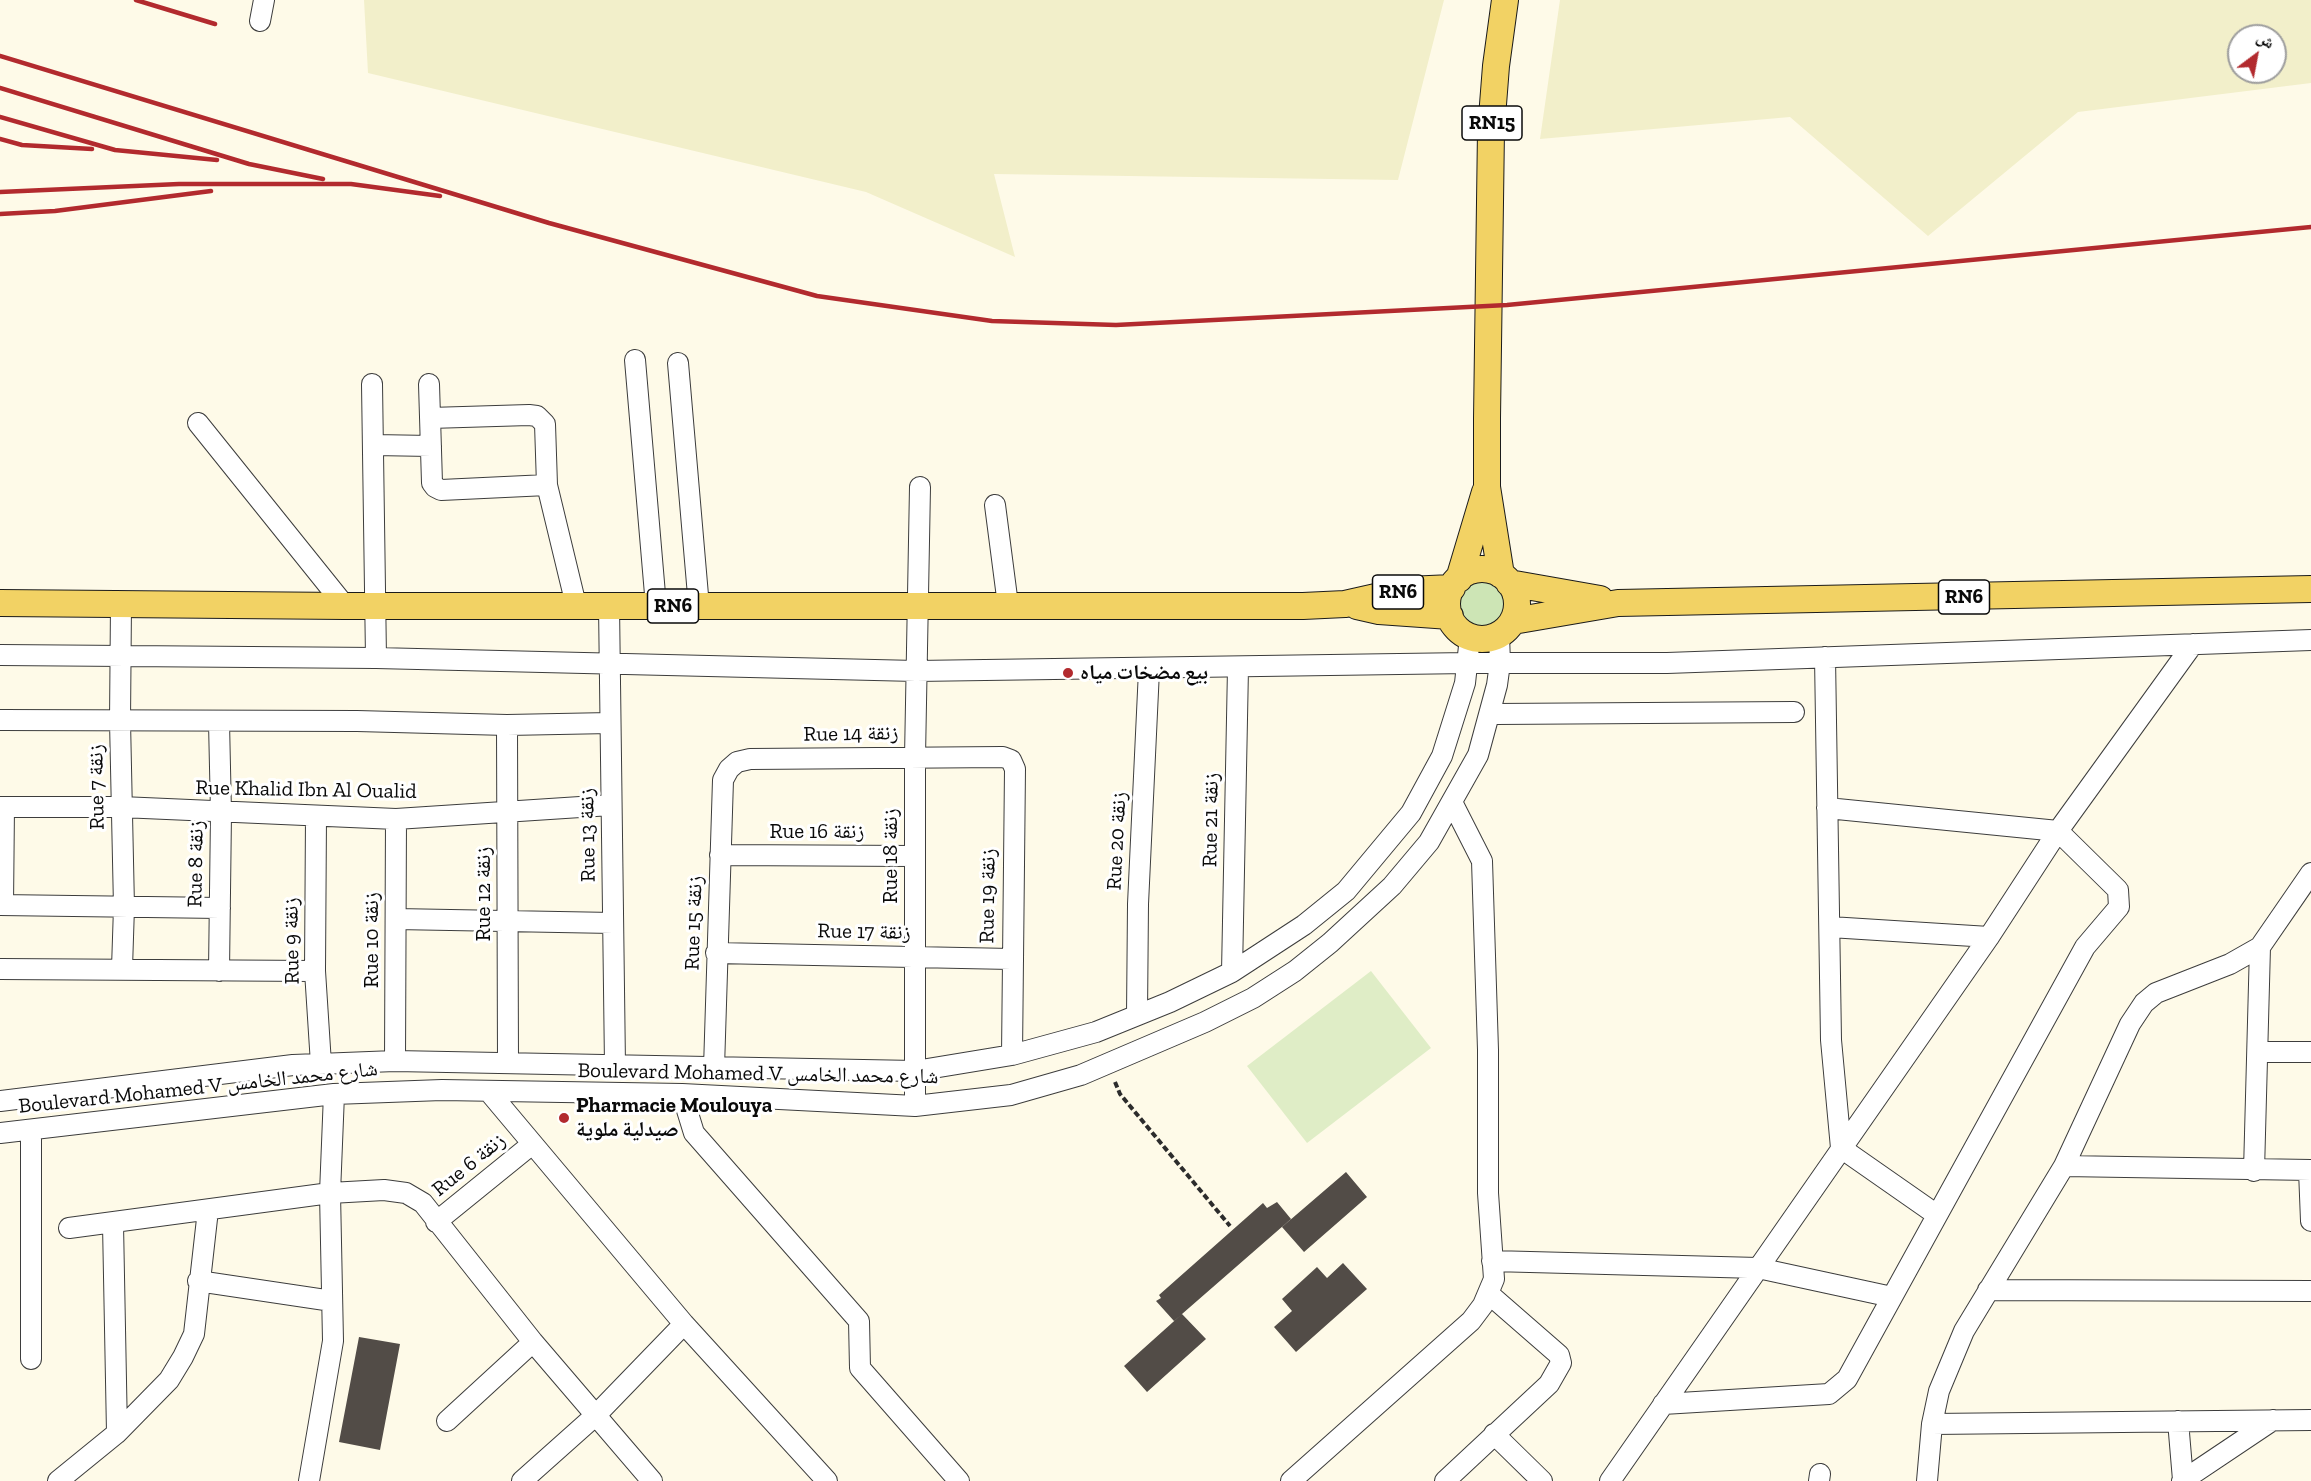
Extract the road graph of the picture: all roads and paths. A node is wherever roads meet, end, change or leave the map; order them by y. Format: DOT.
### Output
graph roads {
  1 [pos="264,0"];
  2 [pos="1505,0"];
  3 [pos="260,21"];
  4 [pos="635,360"];
  5 [pos="678,363"];
  6 [pos="372,384"];
  7 [pos="429,384"];
  8 [pos="430,418"];
  9 [pos="198,423"];
  10 [pos="374,445"];
  11 [pos="431,446"];
  12 [pos="547,484"];
  13 [pos="1487,486"];
  14 [pos="920,487"];
  15 [pos="995,505"];
  16 [pos="1505,579"];
  17 [pos="1455,583"];
  18 [pos="2311,589"];
  19 [pos="0,603"];
  20 [pos="1618,603"];
  21 [pos="121,604"];
  22 [pos="1345,604"];
  23 [pos="576,605"];
  24 [pos="609,605"];
  25 [pos="1008,605"];
  26 [pos="345,606"];
  27 [pos="375,606"];
  28 [pos="656,606"];
  29 [pos="918,606"];
  30 [pos="699,607"];
  31 [pos="1450,616"];
  32 [pos="1506,628"];
  33 [pos="1470,637"];
  34 [pos="2311,640"];
  35 [pos="2193,644"];
  36 [pos="0,655"];
  37 [pos="120,656"];
  38 [pos="1825,657"];
  39 [pos="376,658"];
  40 [pos="609,663"];
  41 [pos="1468,663"];
  42 [pos="1500,663"];
  43 [pos="1149,669"];
  44 [pos="1238,669"];
  45 [pos="916,671"];
  46 [pos="1794,712"];
  47 [pos="1496,714"];
  48 [pos="0,720"];
  49 [pos="120,721"];
  50 [pos="219,722"];
  51 [pos="610,723"];
  52 [pos="507,725"];
  53 [pos="915,757"];
  54 [pos="989,757"];
  55 [pos="723,780"];
  56 [pos="1453,804"];
  57 [pos="611,805"];
  58 [pos="2,807"];
  59 [pos="121,807"];
  60 [pos="1827,808"];
  61 [pos="508,811"];
  62 [pos="221,813"];
  63 [pos="316,817"];
  64 [pos="396,819"];
  65 [pos="2058,831"];
  66 [pos="720,855"];
  67 [pos="914,856"];
  68 [pos="2311,873"];
  69 [pos="1,905"];
  70 [pos="124,907"];
  71 [pos="220,908"];
  72 [pos="396,919"];
  73 [pos="508,921"];
  74 [pos="613,923"];
  75 [pos="1830,927"];
  76 [pos="1989,937"];
  77 [pos="2260,946"];
  78 [pos="716,952"];
  79 [pos="915,958"];
  80 [pos="1011,959"];
  81 [pos="0,969"];
  82 [pos="122,969"];
  83 [pos="219,971"];
  84 [pos="315,971"];
  85 [pos="1232,972"];
  86 [pos="1137,1015"];
  87 [pos="2259,1052"];
  88 [pos="2311,1052"];
  89 [pos="1012,1055"];
  90 [pos="395,1061"];
  91 [pos="508,1062"];
  92 [pos="321,1064"];
  93 [pos="615,1065"];
  94 [pos="1107,1065"];
  95 [pos="714,1068"];
  96 [pos="915,1071"];
  97 [pos="490,1093"];
  98 [pos="334,1094"];
  99 [pos="682,1094"];
  100 [pos="0,1101"];
  101 [pos="915,1106"];
  102 [pos="31,1130"];
  103 [pos="0,1133"];
  104 [pos="531,1145"];
  105 [pos="1841,1148"];
  106 [pos="2064,1166"];
  107 [pos="2310,1170"];
  108 [pos="2254,1171"];
  109 [pos="330,1193"];
  110 [pos="208,1210"];
  111 [pos="1937,1215"];
  112 [pos="2311,1221"];
  113 [pos="436,1222"];
  114 [pos="113,1224"];
  115 [pos="1230,1226"];
  116 [pos="69,1228"];
  117 [pos="1492,1262"];
  118 [pos="1758,1268"];
  119 [pos="198,1281"];
  120 [pos="1988,1290"];
  121 [pos="2311,1291"];
  122 [pos="1490,1294"];
  123 [pos="1892,1297"];
  124 [pos="332,1301"];
  125 [pos="684,1324"];
  126 [pos="533,1342"];
  127 [pos="31,1359"];
  128 [pos="1663,1404"];
  129 [pos="596,1415"];
  130 [pos="2273,1420"];
  131 [pos="2311,1420"];
  132 [pos="447,1421"];
  133 [pos="2178,1421"];
  134 [pos="1932,1424"];
  135 [pos="117,1433"];
  136 [pos="1494,1434"];
  137 [pos="69,1478"];
  138 [pos="309,1481"];
  139 [pos="522,1481"];
  140 [pos="652,1481"];
  141 [pos="827,1481"];
  142 [pos="959,1481"];
  143 [pos="1291,1481"];
  144 [pos="1445,1481"];
  145 [pos="1542,1481"];
  146 [pos="1610,1481"];
  147 [pos="1927,1481"];
  148 [pos="2183,1481"];
  1 -- 3 [label="street"];
  2 -- 13 [label="main road, RN15"];
  4 -- 28 [label="street"];
  5 -- 30 [label="street"];
  6 -- 10 [label="street"];
  7 -- 8 [label="street"];
  8 -- 11 [label="street"];
  8 -- 12 [label="street"];
  9 -- 26 [label="street"];
  10 -- 11 [label="street"];
  10 -- 27 [label="street"];
  11 -- 12 [label="street"];
  12 -- 23 [label="street"];
  13 -- 16 [label="main road, RN15"];
  13 -- 17 [label="main road, RN15"];
  14 -- 29 [label="street, Rue 18 زنقة"];
  15 -- 25 [label="street"];
  16 -- 17 [label="main road, RN6"];
  16 -- 20 [label="main road, RN6"];
  16 -- 32 [label="main road"];
  17 -- 22 [label="main road, RN6"];
  17 -- 31 [label="main road, RN6"];
  18 -- 20 [label="main road, RN6"];
  19 -- 21 [label="main road, RN6"];
  20 -- 32 [label="main road, RN6"];
  21 -- 26 [label="main road, RN6"];
  21 -- 37 [label="street, Rue 7 زنقة"];
  22 -- 25 [label="main road, RN6"];
  22 -- 31 [label="main road, RN6"];
  23 -- 24 [label="main road, RN6"];
  23 -- 27 [label="main road, RN6"];
  24 -- 28 [label="main road, RN6"];
  24 -- 40 [label="street, Rue 13 زنقة"];
  25 -- 29 [label="main road, RN6"];
  26 -- 27 [label="main road, RN6"];
  27 -- 39 [label="street"];
  28 -- 30 [label="main road, RN6"];
  29 -- 30 [label="main road, RN6"];
  29 -- 45 [label="street, Rue 18 زنقة"];
  31 -- 33 [label="main road, RN6"];
  32 -- 33 [label="main road, RN6"];
  32 -- 42 [label="street, Boulevard Mohamed V شارع محمد الخامس"];
  33 -- 41 [label="street, Boulevard Mohamed V شارع محمد الخامس"];
  34 -- 35 [label="street"];
  35 -- 38 [label="street"];
  35 -- 65 [label="street"];
  36 -- 37 [label="street"];
  37 -- 39 [label="street"];
  37 -- 49 [label="street, Rue 7 زنقة"];
  38 -- 42 [label="street"];
  38 -- 60 [label="street"];
  39 -- 40 [label="street"];
  40 -- 45 [label="street"];
  40 -- 51 [label="street, Rue 13 زنقة"];
  41 -- 42 [label="street"];
  41 -- 44 [label="street"];
  41 -- 85 [label="street, Boulevard Mohamed V شارع محمد الخامس"];
  42 -- 56 [label="street, Boulevard Mohamed V شارع محمد الخامس"];
  43 -- 44 [label="street"];
  43 -- 45 [label="street"];
  43 -- 86 [label="street, Rue 20 زنقة"];
  44 -- 85 [label="street, Rue 21 زنقة"];
  45 -- 53 [label="street, Rue 18 زنقة"];
  46 -- 47 [label="street"];
  48 -- 49 [label="street"];
  49 -- 50 [label="street"];
  49 -- 59 [label="street, Rue 7 زنقة"];
  50 -- 52 [label="street"];
  50 -- 62 [label="street, Rue 8 زنقة"];
  51 -- 52 [label="street"];
  51 -- 57 [label="street, Rue 13 زنقة"];
  52 -- 61 [label="street, Rue 12 زنقة"];
  53 -- 54 [label="street, Rue 14 زنقة"];
  53 -- 55 [label="street, Rue 14 زنقة"];
  53 -- 67 [label="street, Rue 18 زنقة"];
  54 -- 80 [label="street, Rue 19 زنقة"];
  55 -- 66 [label="street, Rue 15 زنقة"];
  56 -- 94 [label="street, Boulevard Mohamed V شارع محمد الخامس"];
  56 -- 117 [label="street"];
  57 -- 61 [label="street, Rue Khalid Ibn Al Oualid"];
  57 -- 74 [label="street, Rue 13 زنقة"];
  58 -- 59 [label="street, Rue Khalid Ibn Al Oualid"];
  58 -- 69 [label="street"];
  59 -- 62 [label="street, Rue Khalid Ibn Al Oualid"];
  59 -- 70 [label="street, Rue 7 زنقة"];
  60 -- 65 [label="street"];
  60 -- 75 [label="street"];
  61 -- 64 [label="street, Rue Khalid Ibn Al Oualid"];
  61 -- 73 [label="street, Rue 12 زنقة"];
  62 -- 63 [label="street, Rue Khalid Ibn Al Oualid"];
  62 -- 71 [label="street, Rue 8 زنقة"];
  63 -- 64 [label="street, Rue Khalid Ibn Al Oualid"];
  63 -- 84 [label="street, Rue 9 زنقة"];
  64 -- 72 [label="street, Rue 10 زنقة"];
  65 -- 76 [label="street"];
  65 -- 111 [label="street"];
  66 -- 67 [label="street, Rue 16 زنقة"];
  66 -- 78 [label="street, Rue 15 زنقة"];
  67 -- 79 [label="street, Rue 18 زنقة"];
  68 -- 77 [label="street"];
  69 -- 70 [label="street"];
  70 -- 71 [label="street"];
  70 -- 82 [label="street, Rue 7 زنقة"];
  71 -- 83 [label="street, Rue 8 زنقة"];
  72 -- 73 [label="street"];
  72 -- 90 [label="street, Rue 10 زنقة"];
  73 -- 74 [label="street"];
  73 -- 91 [label="street, Rue 12 زنقة"];
  74 -- 93 [label="street, Rue 13 زنقة"];
  75 -- 76 [label="street"];
  75 -- 105 [label="street"];
  76 -- 105 [label="street"];
  77 -- 87 [label="street"];
  77 -- 106 [label="street"];
  78 -- 79 [label="street, Rue 17 زنقة"];
  78 -- 95 [label="street, Rue 15 زنقة"];
  79 -- 80 [label="street, Rue 17 زنقة"];
  79 -- 96 [label="street, Rue 18 زنقة"];
  80 -- 89 [label="street, Rue 19 زنقة"];
  81 -- 82 [label="street"];
  82 -- 83 [label="street"];
  83 -- 84 [label="street"];
  84 -- 92 [label="street, Rue 9 زنقة"];
  85 -- 86 [label="street, Boulevard Mohamed V شارع محمد الخامس"];
  86 -- 89 [label="street, Boulevard Mohamed V شارع محمد الخامس"];
  87 -- 88 [label="street"];
  87 -- 108 [label="street"];
  89 -- 96 [label="street, Boulevard Mohamed V شارع محمد الخامس"];
  90 -- 91 [label="street, Boulevard Mohamed V شارع محمد الخامس"];
  90 -- 92 [label="street, Boulevard Mohamed V شارع محمد الخامس"];
  91 -- 93 [label="street, Boulevard Mohamed V شارع محمد الخامس"];
  92 -- 100 [label="street, Boulevard Mohamed V شارع محمد الخامس"];
  93 -- 95 [label="street, Boulevard Mohamed V شارع محمد الخامس"];
  94 -- 101 [label="street, Boulevard Mohamed V شارع محمد الخامس"];
  94 -- 115 [label="path"];
  95 -- 96 [label="street, Boulevard Mohamed V شارع محمد الخامس"];
  96 -- 101 [label="street, Rue 18 زنقة"];
  97 -- 98 [label="street, Boulevard Mohamed V شارع محمد الخامس"];
  97 -- 99 [label="street, Boulevard Mohamed V شارع محمد الخامس"];
  97 -- 104 [label="street"];
  98 -- 102 [label="street, Boulevard Mohamed V شارع محمد الخامس"];
  98 -- 109 [label="street"];
  99 -- 101 [label="street, Boulevard Mohamed V شارع محمد الخامس"];
  99 -- 142 [label="street"];
  102 -- 103 [label="street, Boulevard Mohamed V شارع محمد الخامس"];
  102 -- 127 [label="street"];
  104 -- 113 [label="street, Rue 6 زنقة"];
  104 -- 125 [label="street"];
  105 -- 111 [label="street"];
  105 -- 118 [label="street"];
  106 -- 108 [label="street"];
  106 -- 120 [label="street"];
  107 -- 108 [label="street"];
  107 -- 112 [label="street"];
  109 -- 110 [label="street"];
  109 -- 113 [label="street"];
  109 -- 124 [label="street"];
  110 -- 114 [label="street"];
  110 -- 119 [label="street"];
  111 -- 123 [label="street"];
  113 -- 126 [label="street"];
  114 -- 116 [label="street"];
  114 -- 135 [label="street"];
  117 -- 118 [label="street"];
  117 -- 122 [label="street"];
  118 -- 123 [label="street"];
  118 -- 128 [label="street"];
  119 -- 124 [label="street"];
  119 -- 135 [label="street"];
  120 -- 121 [label="street"];
  120 -- 134 [label="street"];
  122 -- 136 [label="street"];
  122 -- 143 [label="street"];
  123 -- 128 [label="street"];
  124 -- 138 [label="street"];
  125 -- 129 [label="street"];
  125 -- 141 [label="street"];
  126 -- 129 [label="street"];
  126 -- 132 [label="street"];
  128 -- 146 [label="street"];
  129 -- 139 [label="street"];
  129 -- 140 [label="street"];
  130 -- 131 [label="street"];
  130 -- 133 [label="street"];
  130 -- 148 [label="street"];
  133 -- 134 [label="street"];
  133 -- 148 [label="street"];
  134 -- 147 [label="street"];
  135 -- 137 [label="street"];
  136 -- 144 [label="street"];
  136 -- 145 [label="street"];
}
